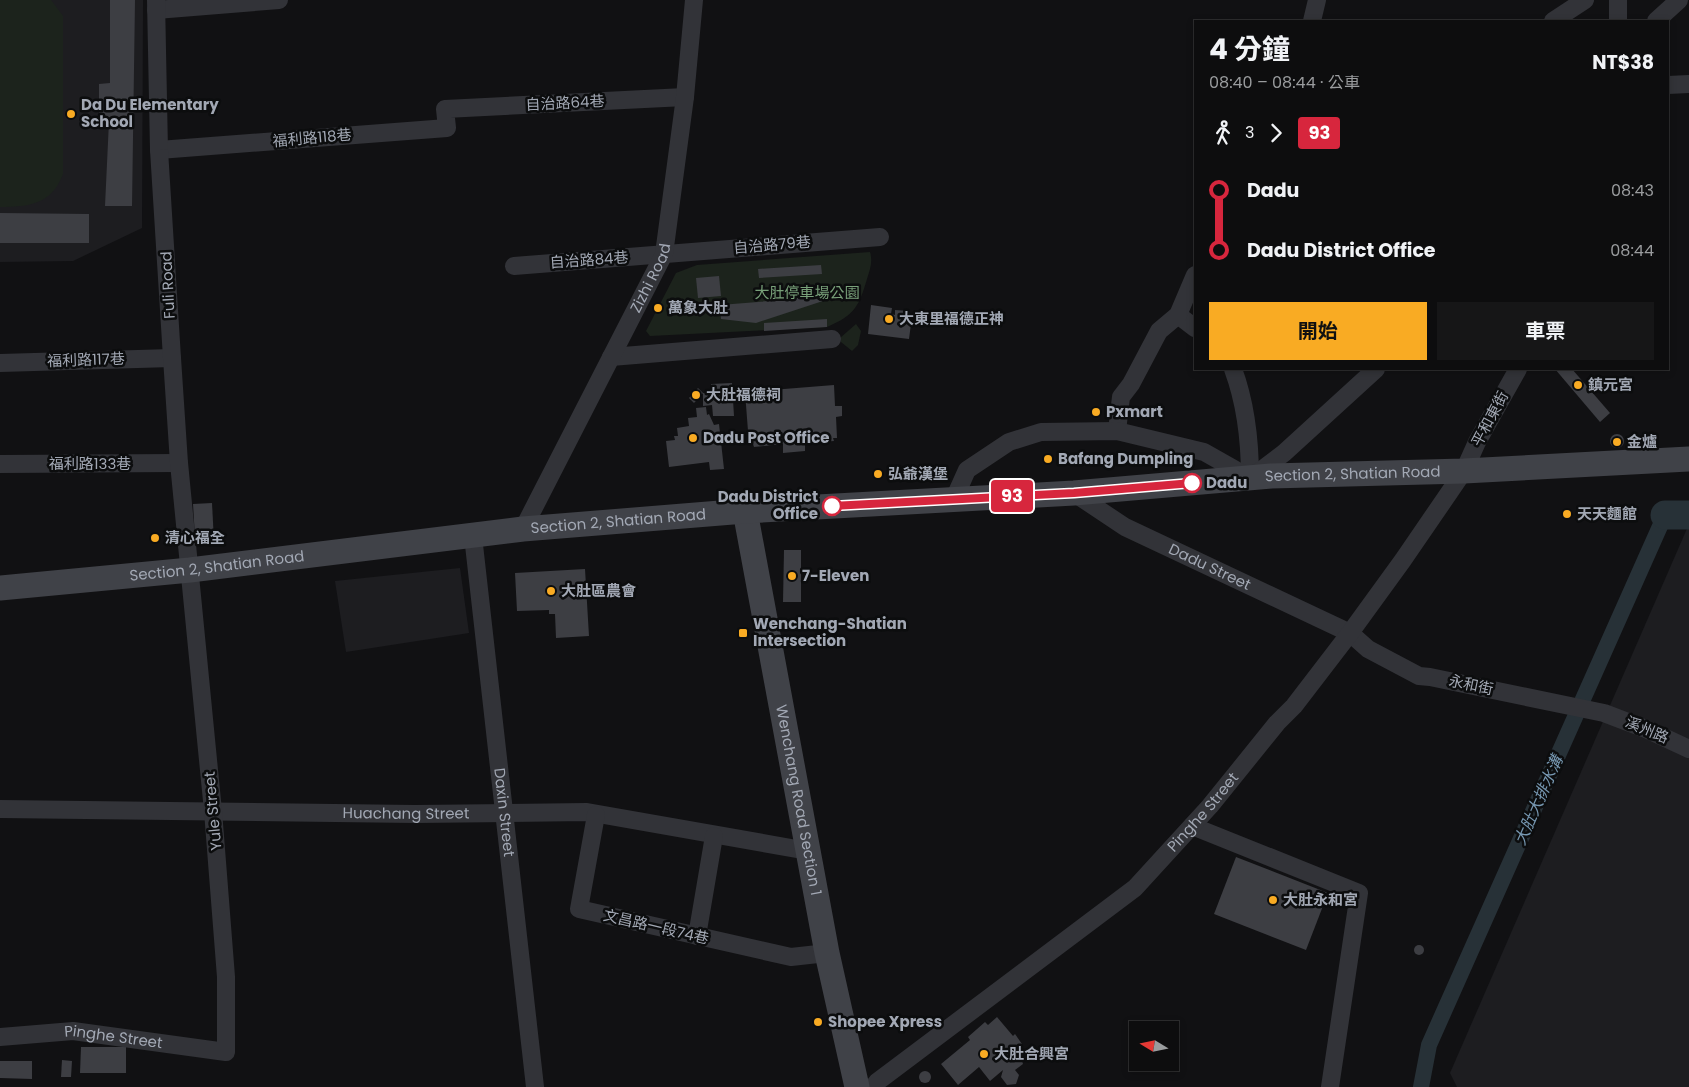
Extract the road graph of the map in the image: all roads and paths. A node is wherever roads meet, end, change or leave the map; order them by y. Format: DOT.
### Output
graph roads {
  1 [pos="279,0"];
  2 [pos="694,0"];
  3 [pos="1317,0"];
  4 [pos="1585,0"];
  5 [pos="1618,0"];
  6 [pos="1679,0"];
  7 [pos="156,5"];
  8 [pos="1312,20"];
  9 [pos="1555,20"];
  10 [pos="1618,20"];
  11 [pos="1657,20"];
  12 [pos="1689,84"];
  13 [pos="1669,85"];
  14 [pos="685,97"];
  15 [pos="445,110"];
  16 [pos="159,150"];
  17 [pos="880,237"];
  18 [pos="664,254"];
  19 [pos="514,266"];
  20 [pos="1194,277"];
  21 [pos="1178,315"];
  22 [pos="1194,327"];
  23 [pos="832,339"];
  24 [pos="611,357"];
  25 [pos="172,358"];
  26 [pos="0,363"];
  27 [pos="1233,370"];
  28 [pos="1375,370"];
  29 [pos="1517,370"];
  30 [pos="1117,431"];
  31 [pos="1689,459"];
  32 [pos="179,463"];
  33 [pos="0,464"];
  34 [pos="1464,471"];
  35 [pos="1250,478"];
  36 [pos="1074,493"];
  37 [pos="954,499"];
  38 [pos="745,511"];
  39 [pos="523,529"];
  40 [pos="473,536"];
  41 [pos="190,570"];
  42 [pos="0,588"];
  43 [pos="1350,633"];
  44 [pos="1604,713"];
  45 [pos="1689,749"];
  46 [pos="0,809"];
  47 [pos="213,811"];
  48 [pos="503,814"];
  49 [pos="596,815"];
  50 [pos="1192,826"];
  51 [pos="714,836"];
  52 [pos="808,851"];
  53 [pos="697,936"];
  54 [pos="826,953"];
  55 [pos="0,1037"];
  56 [pos="226,1052"];
  57 [pos="536,1087"];
  58 [pos="857,1087"];
  59 [pos="873,1087"];
  60 [pos="1330,1087"];
  1 -- 7 [label="street"];
  2 -- 14 [label="street, Zizhi Road"];
  3 -- 8 [label="street"];
  4 -- 9 [label="street"];
  5 -- 10 [label="street"];
  6 -- 11 [label="street"];
  7 -- 16 [label="street, Fuli Road"];
  12 -- 13 [label="street"];
  14 -- 15 [label="street, 自治路64巷"];
  14 -- 18 [label="street, Zizhi Road"];
  15 -- 16 [label="street, 福利路118巷"];
  16 -- 25 [label="street, Fuli Road"];
  17 -- 18 [label="street, 自治路79巷"];
  18 -- 19 [label="street, 自治路84巷"];
  18 -- 24 [label="street, Zizhi Road"];
  20 -- 21 [label="street"];
  21 -- 22 [label="street"];
  21 -- 30 [label="street"];
  23 -- 24 [label="street"];
  24 -- 39 [label="street, Zizhi Road"];
  25 -- 26 [label="street, 福利路117巷"];
  25 -- 32 [label="street, Fuli Road"];
  27 -- 35 [label="street"];
  28 -- 35 [label="street"];
  29 -- 34 [label="street, 平和東街"];
  30 -- 35 [label="street"];
  30 -- 37 [label="street"];
  31 -- 34 [label="street, Section 2, Shatian Road"];
  32 -- 33 [label="street, 福利路133巷"];
  32 -- 41 [label="street, Fuli Road"];
  34 -- 35 [label="street, Section 2, Shatian Road"];
  34 -- 43 [label="street, Pinghe Street"];
  35 -- 36 [label="street, Section 2, Shatian Road"];
  36 -- 37 [label="street, Section 2, Shatian Road"];
  36 -- 43 [label="street, Dadu Street"];
  37 -- 38 [label="street, Section 2, Shatian Road"];
  38 -- 39 [label="street, Section 2, Shatian Road"];
  38 -- 52 [label="street, Wenchang Road Section 1"];
  39 -- 40 [label="street, Section 2, Shatian Road"];
  40 -- 41 [label="street, Section 2, Shatian Road"];
  40 -- 48 [label="street, Daxin Street"];
  41 -- 42 [label="street, Section 2, Shatian Road"];
  41 -- 47 [label="street, Yule Street"];
  43 -- 44 [label="street, 永和街"];
  43 -- 50 [label="street, Pinghe Street"];
  44 -- 45 [label="street, 溪州路"];
  46 -- 47 [label="street, Huachang Street"];
  47 -- 48 [label="street, Huachang Street"];
  47 -- 56 [label="street, Yule Street"];
  48 -- 49 [label="street, Huachang Street"];
  48 -- 57 [label="street, Daxin Street"];
  49 -- 51 [label="street, Huachang Street"];
  49 -- 53 [label="street, 文昌路一段74巷"];
  50 -- 59 [label="street, Pinghe Street"];
  50 -- 60 [label="street"];
  51 -- 52 [label="street, Huachang Street"];
  51 -- 53 [label="street"];
  52 -- 54 [label="street, Wenchang Road Section 1"];
  53 -- 54 [label="street, 文昌路一段74巷"];
  54 -- 58 [label="street, Wenchang Road Section 1"];
  55 -- 56 [label="street, Pinghe Street"];
}
